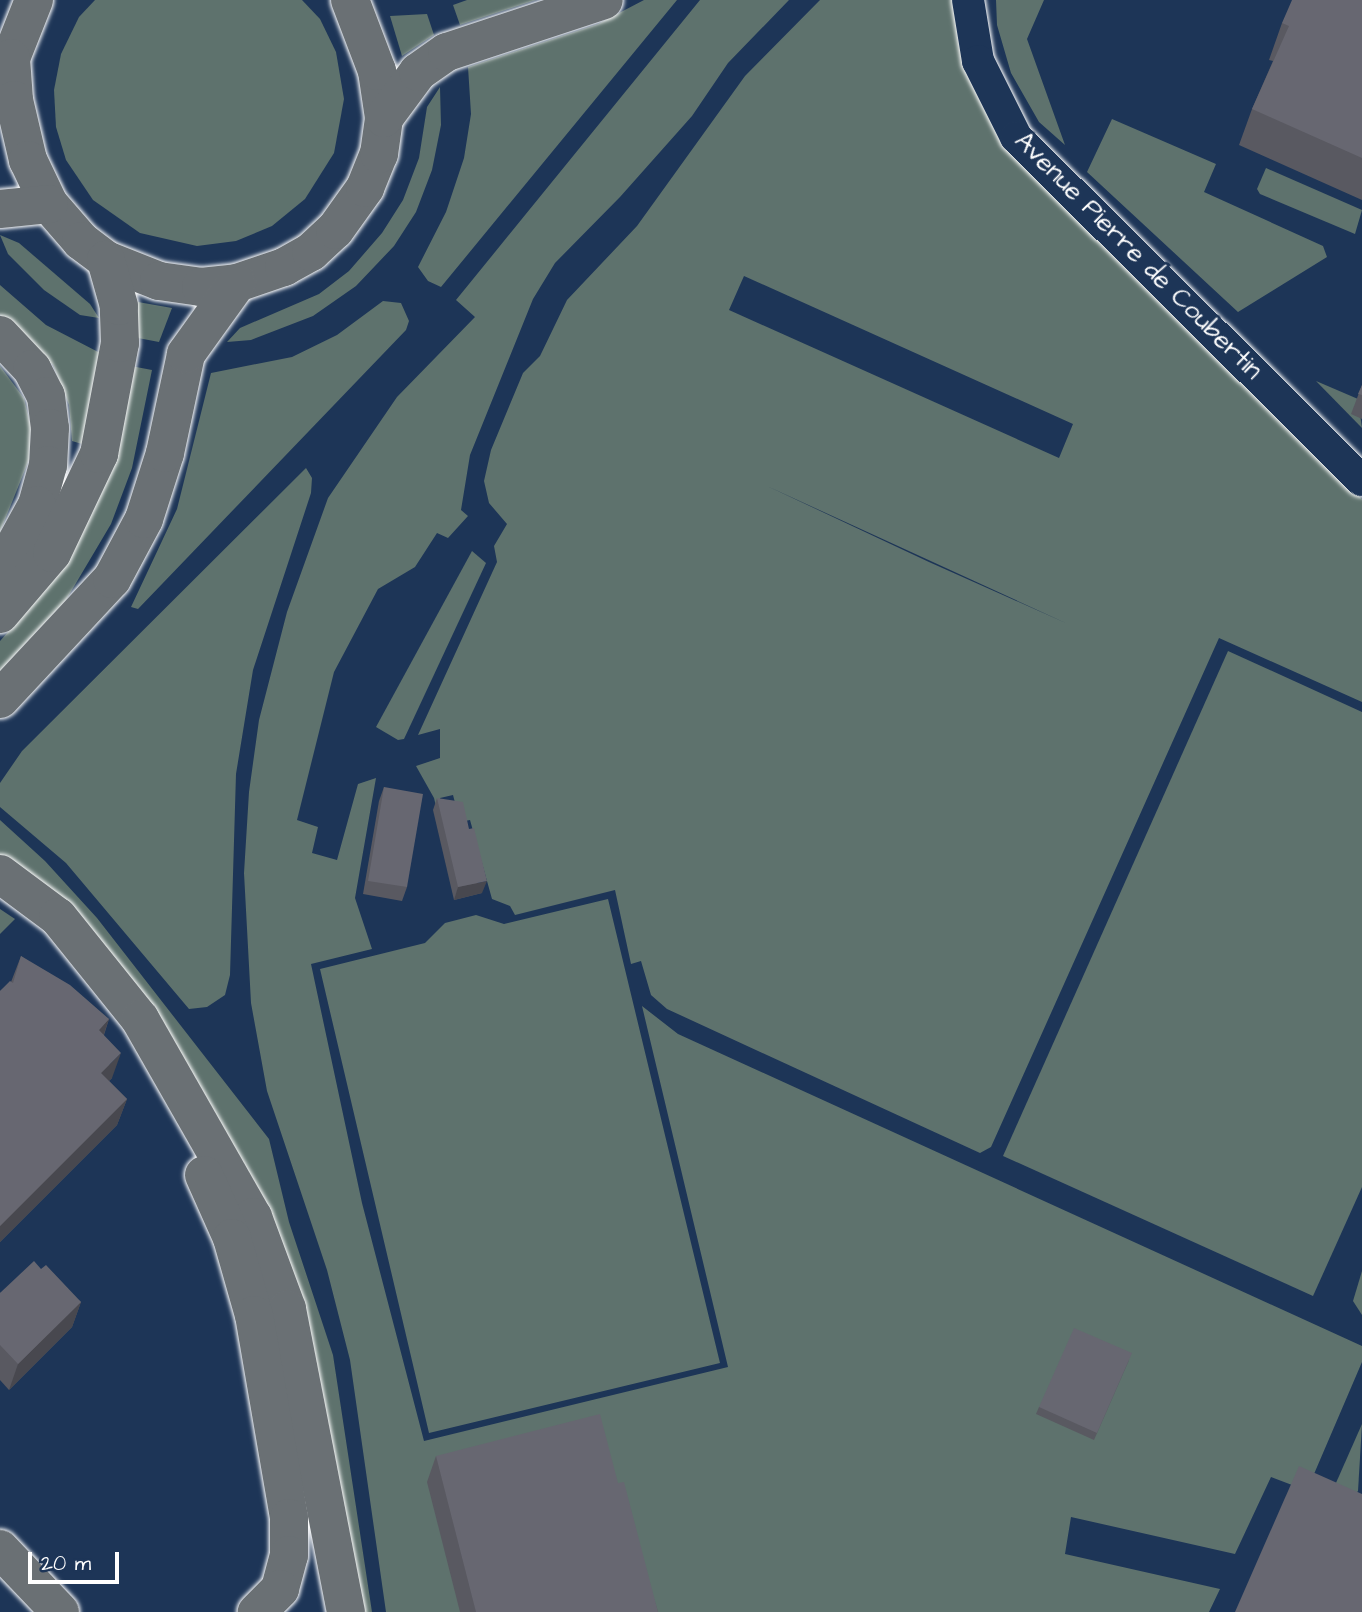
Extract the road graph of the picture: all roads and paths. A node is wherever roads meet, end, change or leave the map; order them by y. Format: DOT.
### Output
graph roads {
  1 [pos="34,0"];
  2 [pos="350,0"];
  3 [pos="604,0"];
  4 [pos="968,0"];
  5 [pos="6,73"];
  6 [pos="384,118"];
  7 [pos="49,204"];
  8 [pos="0,209"];
  9 [pos="106,260"];
  10 [pos="237,283"];
  11 [pos="0,335"];
  12 [pos="1362,480"];
  13 [pos="0,572"];
  14 [pos="0,614"];
  15 [pos="0,699"];
  16 [pos="0,874"];
  17 [pos="0,900"];
  18 [pos="0,1549"];
  19 [pos="0,1587"];
  20 [pos="269,1600"];
  21 [pos="23,1612"];
  22 [pos="60,1612"];
  23 [pos="346,1612"];
  1 -- 5 [label="main road"];
  2 -- 6 [label="main road"];
  3 -- 6 [label="main road"];
  4 -- 12 [label="street, Avenue Pierre de Coubertin"];
  5 -- 7 [label="main road"];
  6 -- 10 [label="main road"];
  7 -- 8 [label="main road"];
  7 -- 9 [label="main road"];
  9 -- 10 [label="main road"];
  9 -- 14 [label="main road"];
  10 -- 15 [label="main road"];
  11 -- 13 [label="main road"];
  16 -- 23 [label="main road"];
  17 -- 20 [label="main road"];
  18 -- 22 [label="main road"];
  19 -- 21 [label="main road"];
}
